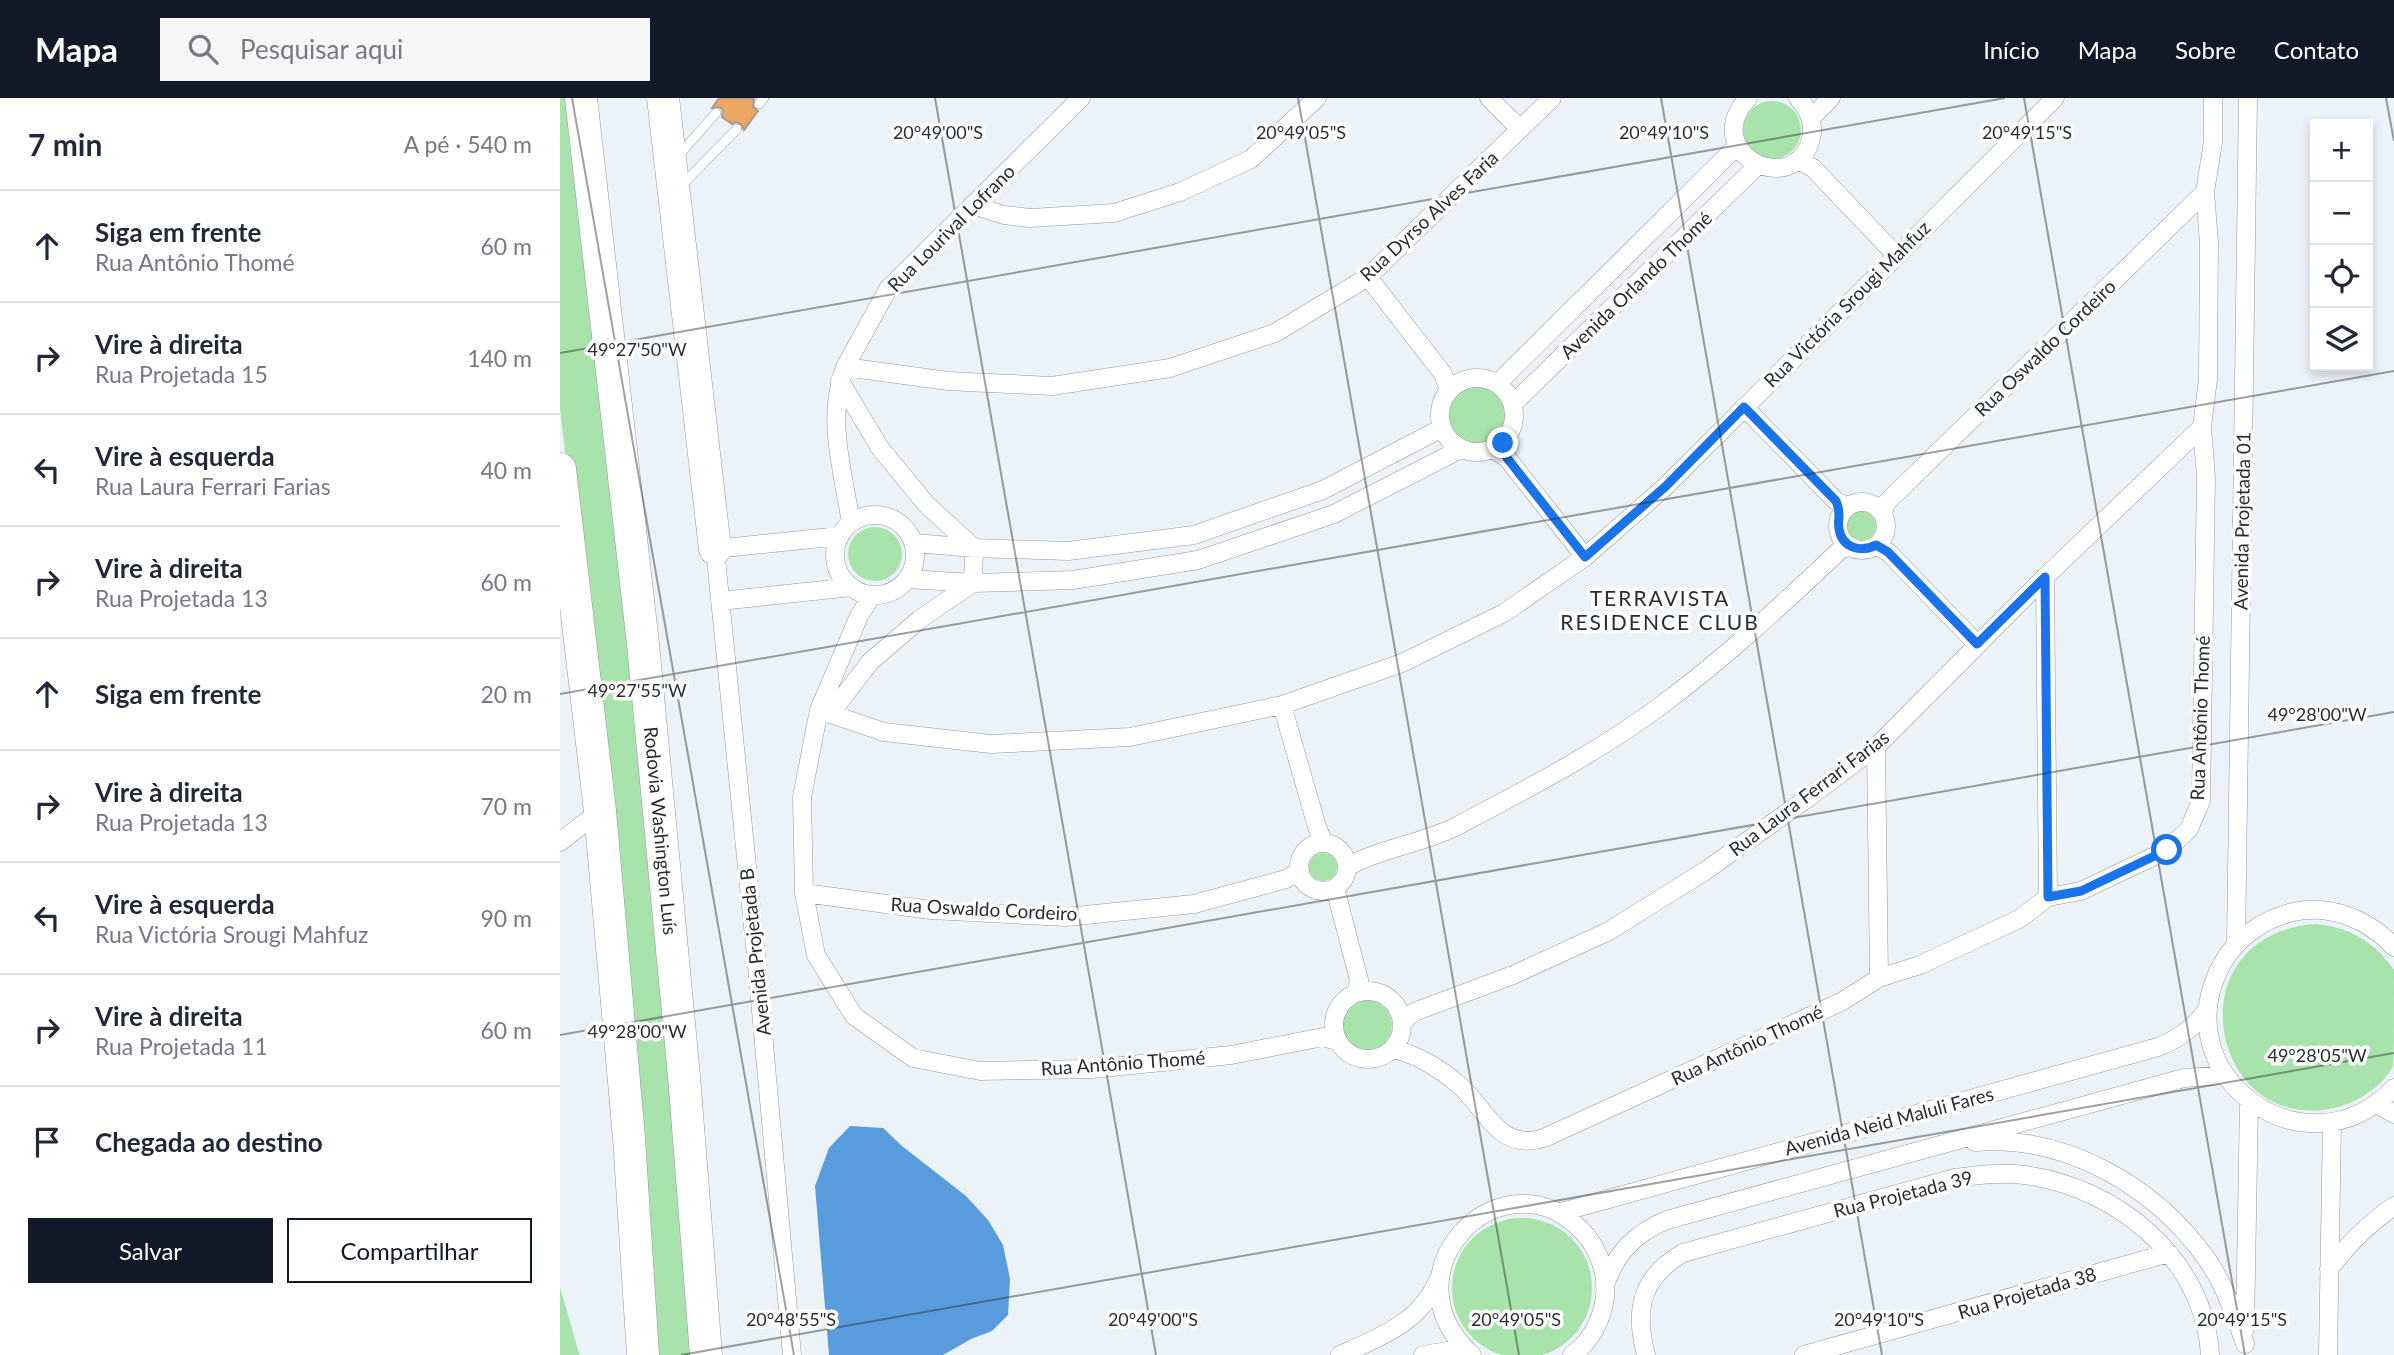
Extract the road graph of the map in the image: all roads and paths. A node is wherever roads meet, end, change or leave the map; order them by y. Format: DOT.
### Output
graph roads {
  1 [pos="581,98"];
  2 [pos="663,98"];
  3 [pos="1081,98"];
  4 [pos="1317,98"];
  5 [pos="1489,98"];
  6 [pos="1552,98"];
  7 [pos="1798,98"];
  8 [pos="1831,98"];
  9 [pos="2055,98"];
  10 [pos="2213,98"];
  11 [pos="2248,98"];
  12 [pos="1741,101"];
  13 [pos="716,113"];
  14 [pos="1811,118"];
  15 [pos="737,129"];
  16 [pos="1520,129"];
  17 [pos="1737,146"];
  18 [pos="1806,160"];
  19 [pos="1758,165"];
  20 [pos="673,179"];
  21 [pos="2205,192"];
  22 [pos="972,205"];
  23 [pos="1896,255"];
  24 [pos="1368,277"];
  25 [pos="842,374"];
  26 [pos="1449,382"];
  27 [pos="1498,383"];
  28 [pos="1513,404"];
  29 [pos="1744,407"];
  30 [pos="2202,427"];
  31 [pos="1442,428"];
  32 [pos="1461,449"];
  33 [pos="1501,450"];
  34 [pos="560,468"];
  35 [pos="1842,507"];
  36 [pos="1882,507"];
  37 [pos="851,525"];
  38 [pos="914,543"];
  39 [pos="1844,545"];
  40 [pos="1882,545"];
  41 [pos="974,548"];
  42 [pos="715,549"];
  43 [pos="1585,557"];
  44 [pos="2045,577"];
  45 [pos="907,579"];
  46 [pos="973,583"];
  47 [pos="861,591"];
  48 [pos="720,601"];
  49 [pos="1977,644"];
  50 [pos="1282,705"];
  51 [pos="824,712"];
  52 [pos="1876,747"];
  53 [pos="600,811"];
  54 [pos="1319,838"];
  55 [pos="560,842"];
  56 [pos="1346,863"];
  57 [pos="1296,877"];
  58 [pos="804,894"];
  59 [pos="1333,894"];
  60 [pos="2048,897"];
  61 [pos="2236,944"];
  62 [pos="2394,947"];
  63 [pos="1879,978"];
  64 [pos="1360,988"];
  65 [pos="2208,1008"];
  66 [pos="1403,1030"];
  67 [pos="1331,1036"];
  68 [pos="2225,1075"];
  69 [pos="2393,1090"];
  70 [pos="2249,1101"];
  71 [pos="2377,1104"];
  72 [pos="2394,1114"];
  73 [pos="2332,1123"];
  74 [pos="1940,1145"];
  75 [pos="2394,1206"];
  76 [pos="1558,1213"];
  77 [pos="2169,1254"];
  78 [pos="2329,1269"];
  79 [pos="1440,1273"];
  80 [pos="1605,1286"];
  81 [pos="2245,1349"];
  82 [pos="643,1355"];
  83 [pos="706,1355"];
  84 [pos="792,1355"];
  85 [pos="1340,1355"];
  86 [pos="1423,1355"];
  87 [pos="1472,1355"];
  88 [pos="1572,1355"];
  89 [pos="1646,1355"];
  90 [pos="1804,1355"];
  91 [pos="2210,1355"];
  92 [pos="2328,1355"];
  1 -- 83 [label="highway, Rodovia Washington Luís"];
  2 -- 20 [label="highway"];
  3 -- 22 [label="street, Rua Lourival Lofrano"];
  4 -- 22 [label="street"];
  5 -- 16 [label="street"];
  6 -- 16 [label="street, Rua Dyrso Alves Faria"];
  7 -- 14 [label="street"];
  8 -- 14 [label="street"];
  9 -- 23 [label="street, Rua Victória Srougi Mahfuz"];
  10 -- 21 [label="street, Rua Antônio Thomé"];
  11 -- 61 [label="street, Avenida Projetada 01"];
  12 -- 17 [label="street"];
  13 -- 20 [label="lane"];
  14 -- 18 [label="street"];
  15 -- 20 [label="lane"];
  16 -- 24 [label="street, Rua Dyrso Alves Faria"];
  17 -- 19 [label="street"];
  17 -- 27 [label="street, Avenida Orlando Thomé"];
  18 -- 19 [label="street"];
  18 -- 23 [label="street"];
  19 -- 28 [label="street, Avenida Orlando Thomé"];
  20 -- 42 [label="highway"];
  21 -- 30 [label="street, Rua Antônio Thomé"];
  21 -- 36 [label="street, Rua Oswaldo Cordeiro"];
  22 -- 25 [label="street, Rua Lourival Lofrano"];
  23 -- 29 [label="street, Rua Victória Srougi Mahfuz"];
  24 -- 25 [label="street, Rua Dyrso Alves Faria"];
  24 -- 26 [label="street"];
  25 -- 37 [label="street, Rua Lourival Lofrano"];
  25 -- 41 [label="street"];
  26 -- 27 [label="street"];
  26 -- 31 [label="street"];
  27 -- 28 [label="street"];
  28 -- 33 [label="street"];
  29 -- 35 [label="street"];
  29 -- 43 [label="street, Rua Victória Srougi Mahfuz"];
  30 -- 44 [label="street, Rua Laura Ferrari Farias"];
  30 -- 60 [label="street, Rua Antônio Thomé"];
  31 -- 32 [label="street"];
  31 -- 41 [label="street"];
  32 -- 33 [label="street"];
  32 -- 46 [label="street"];
  33 -- 43 [label="street"];
  34 -- 53 [label="highway"];
  35 -- 36 [label="street"];
  35 -- 39 [label="street"];
  36 -- 40 [label="street"];
  37 -- 38 [label="street"];
  37 -- 42 [label="street"];
  37 -- 47 [label="street"];
  38 -- 41 [label="street"];
  38 -- 45 [label="street"];
  39 -- 40 [label="street"];
  39 -- 56 [label="street"];
  40 -- 49 [label="street"];
  41 -- 46 [label="street"];
  42 -- 48 [label="street, Avenida Projetada B"];
  43 -- 50 [label="street, Rua Victória Srougi Mahfuz"];
  44 -- 49 [label="street, Rua Laura Ferrari Farias"];
  44 -- 60 [label="street"];
  45 -- 46 [label="street"];
  45 -- 47 [label="street"];
  46 -- 51 [label="street"];
  47 -- 48 [label="street"];
  47 -- 51 [label="street, Rua Antônio Thomé"];
  48 -- 84 [label="street, Avenida Projetada B"];
  49 -- 52 [label="street, Rua Laura Ferrari Farias"];
  50 -- 51 [label="street, Rua Victória Srougi Mahfuz"];
  50 -- 54 [label="street"];
  51 -- 58 [label="street, Rua Antônio Thomé"];
  52 -- 63 [label="street"];
  52 -- 66 [label="street, Rua Laura Ferrari Farias"];
  53 -- 55 [label="street"];
  53 -- 82 [label="highway"];
  54 -- 56 [label="street"];
  54 -- 57 [label="street"];
  56 -- 59 [label="street"];
  57 -- 58 [label="street, Rua Oswaldo Cordeiro"];
  57 -- 59 [label="street"];
  58 -- 67 [label="street, Rua Antônio Thomé"];
  59 -- 64 [label="street"];
  60 -- 63 [label="street, Rua Antônio Thomé"];
  61 -- 62 [label="street"];
  61 -- 65 [label="street"];
  63 -- 66 [label="street, Rua Antônio Thomé"];
  64 -- 66 [label="street"];
  64 -- 67 [label="street"];
  65 -- 68 [label="street"];
  65 -- 76 [label="street, Avenida Neid Maluli Fares"];
  66 -- 67 [label="street"];
  68 -- 70 [label="street"];
  68 -- 74 [label="street, Avenida Neid Maluli Fares"];
  69 -- 71 [label="street"];
  70 -- 73 [label="street"];
  70 -- 81 [label="street"];
  71 -- 72 [label="street"];
  71 -- 73 [label="street"];
  73 -- 78 [label="street"];
  74 -- 80 [label="street, Avenida Neid Maluli Fares"];
  74 -- 81 [label="street"];
  75 -- 78 [label="street"];
  76 -- 79 [label="street"];
  76 -- 80 [label="street"];
  77 -- 89 [label="street, Rua Projetada 39"];
  77 -- 90 [label="street, Rua Projetada 38"];
  77 -- 91 [label="street, Rua Projetada 39"];
  78 -- 92 [label="street"];
  79 -- 85 [label="street"];
  79 -- 87 [label="street"];
  80 -- 88 [label="street"];
  86 -- 87 [label="street"];
}
